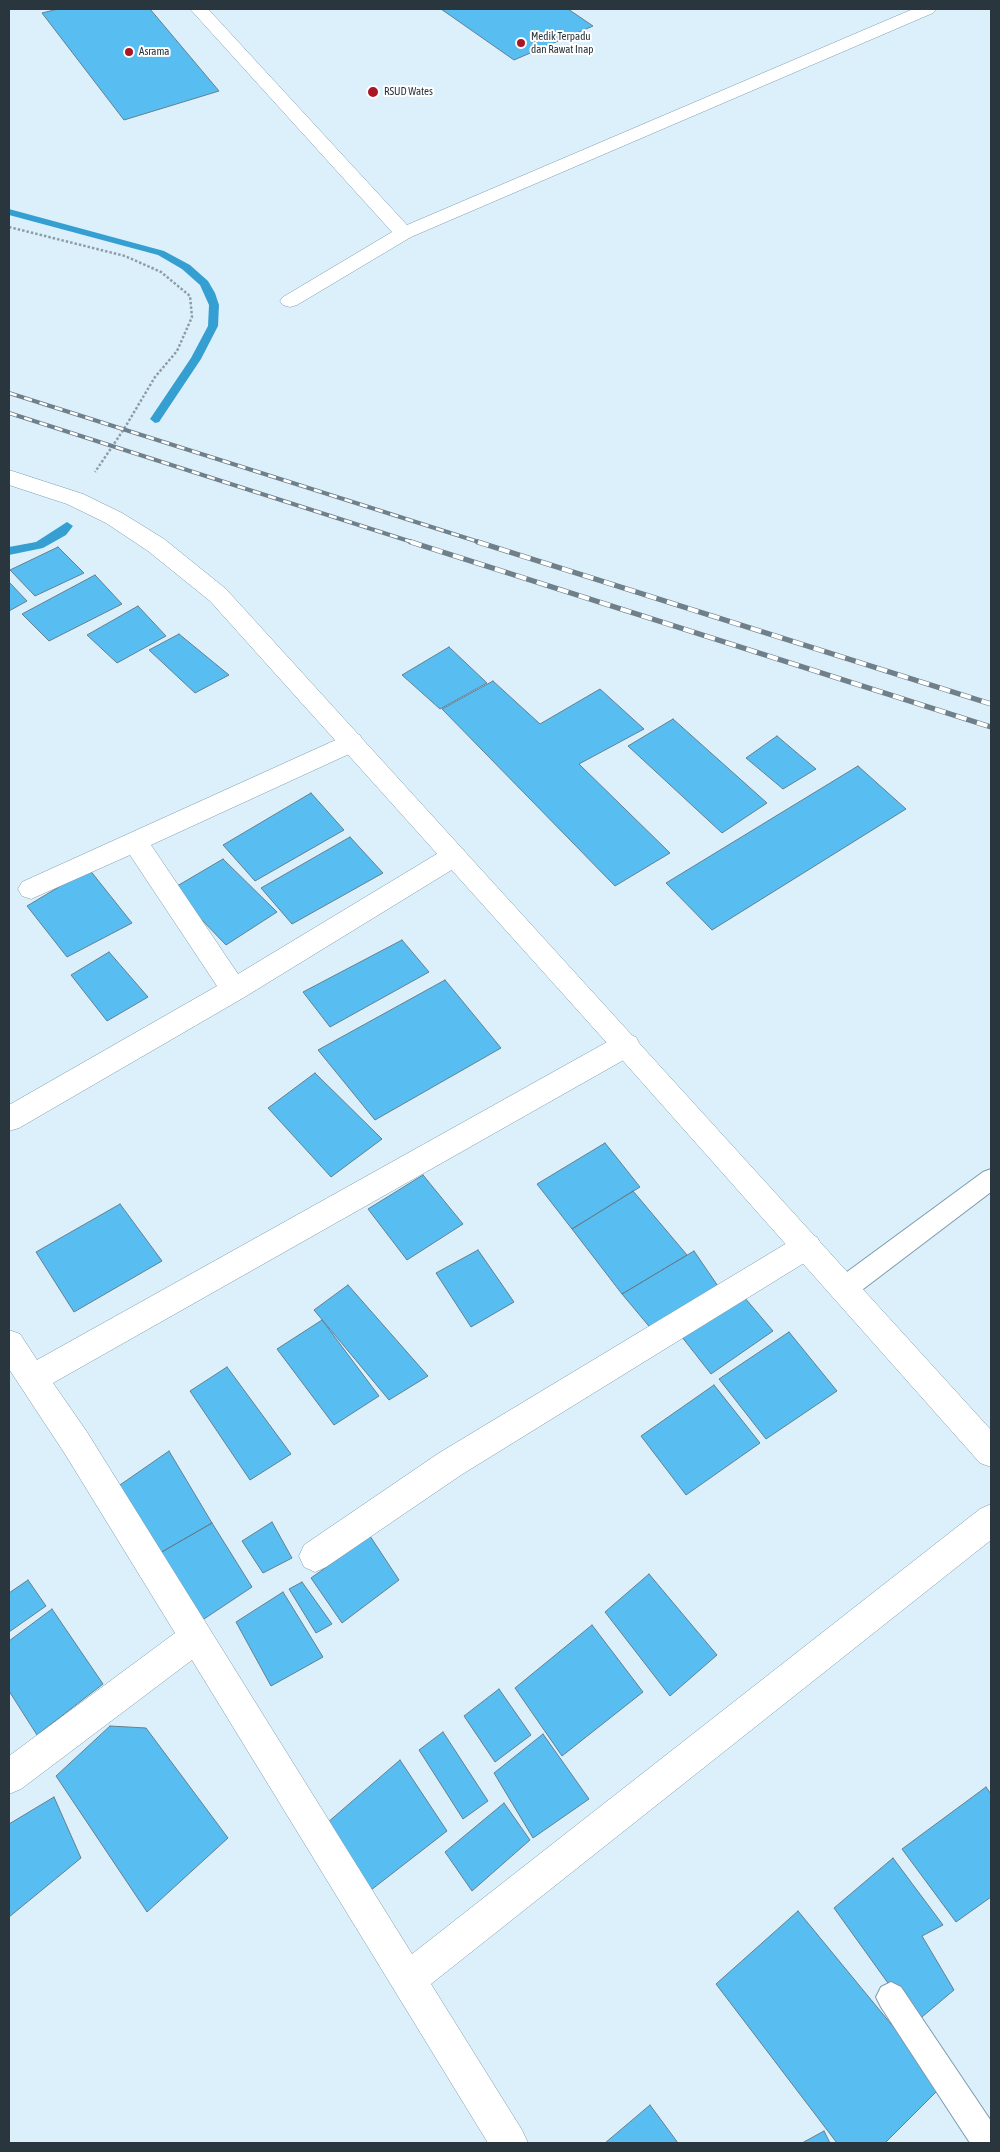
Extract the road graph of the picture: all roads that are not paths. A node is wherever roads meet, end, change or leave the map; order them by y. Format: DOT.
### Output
graph roads {
  1 [pos="200,9"];
  2 [pos="926,9"];
  3 [pos="404,233"];
  4 [pos="290,301"];
  5 [pos="9,477"];
  6 [pos="351,742"];
  7 [pos="135,842"];
  8 [pos="454,856"];
  9 [pos="31,889"];
  10 [pos="234,990"];
  11 [pos="626,1045"];
  12 [pos="9,1119"];
  13 [pos="991,1179"];
  14 [pos="806,1246"];
  15 [pos="845,1288"];
  16 [pos="9,1344"];
  17 [pos="31,1379"];
  18 [pos="991,1452"];
  19 [pos="991,1520"];
  20 [pos="315,1556"];
  21 [pos="196,1637"];
  22 [pos="9,1777"];
  23 [pos="408,1980"];
  24 [pos="891,1997"];
  25 [pos="509,2143"];
  26 [pos="988,2143"];
  1 -- 3 [label="street"];
  2 -- 3 [label="street"];
  3 -- 4 [label="street"];
  5 -- 6 [label="street"];
  6 -- 7 [label="street"];
  6 -- 8 [label="street"];
  7 -- 9 [label="street"];
  7 -- 10 [label="street"];
  8 -- 10 [label="street"];
  8 -- 11 [label="street"];
  10 -- 12 [label="street"];
  11 -- 14 [label="street"];
  11 -- 17 [label="street"];
  13 -- 15 [label="lane"];
  14 -- 15 [label="street"];
  14 -- 20 [label="street"];
  15 -- 18 [label="street"];
  16 -- 17 [label="street"];
  17 -- 21 [label="street"];
  19 -- 23 [label="street"];
  21 -- 22 [label="street"];
  21 -- 23 [label="street"];
  23 -- 25 [label="street"];
  24 -- 26 [label="lane"];
}
